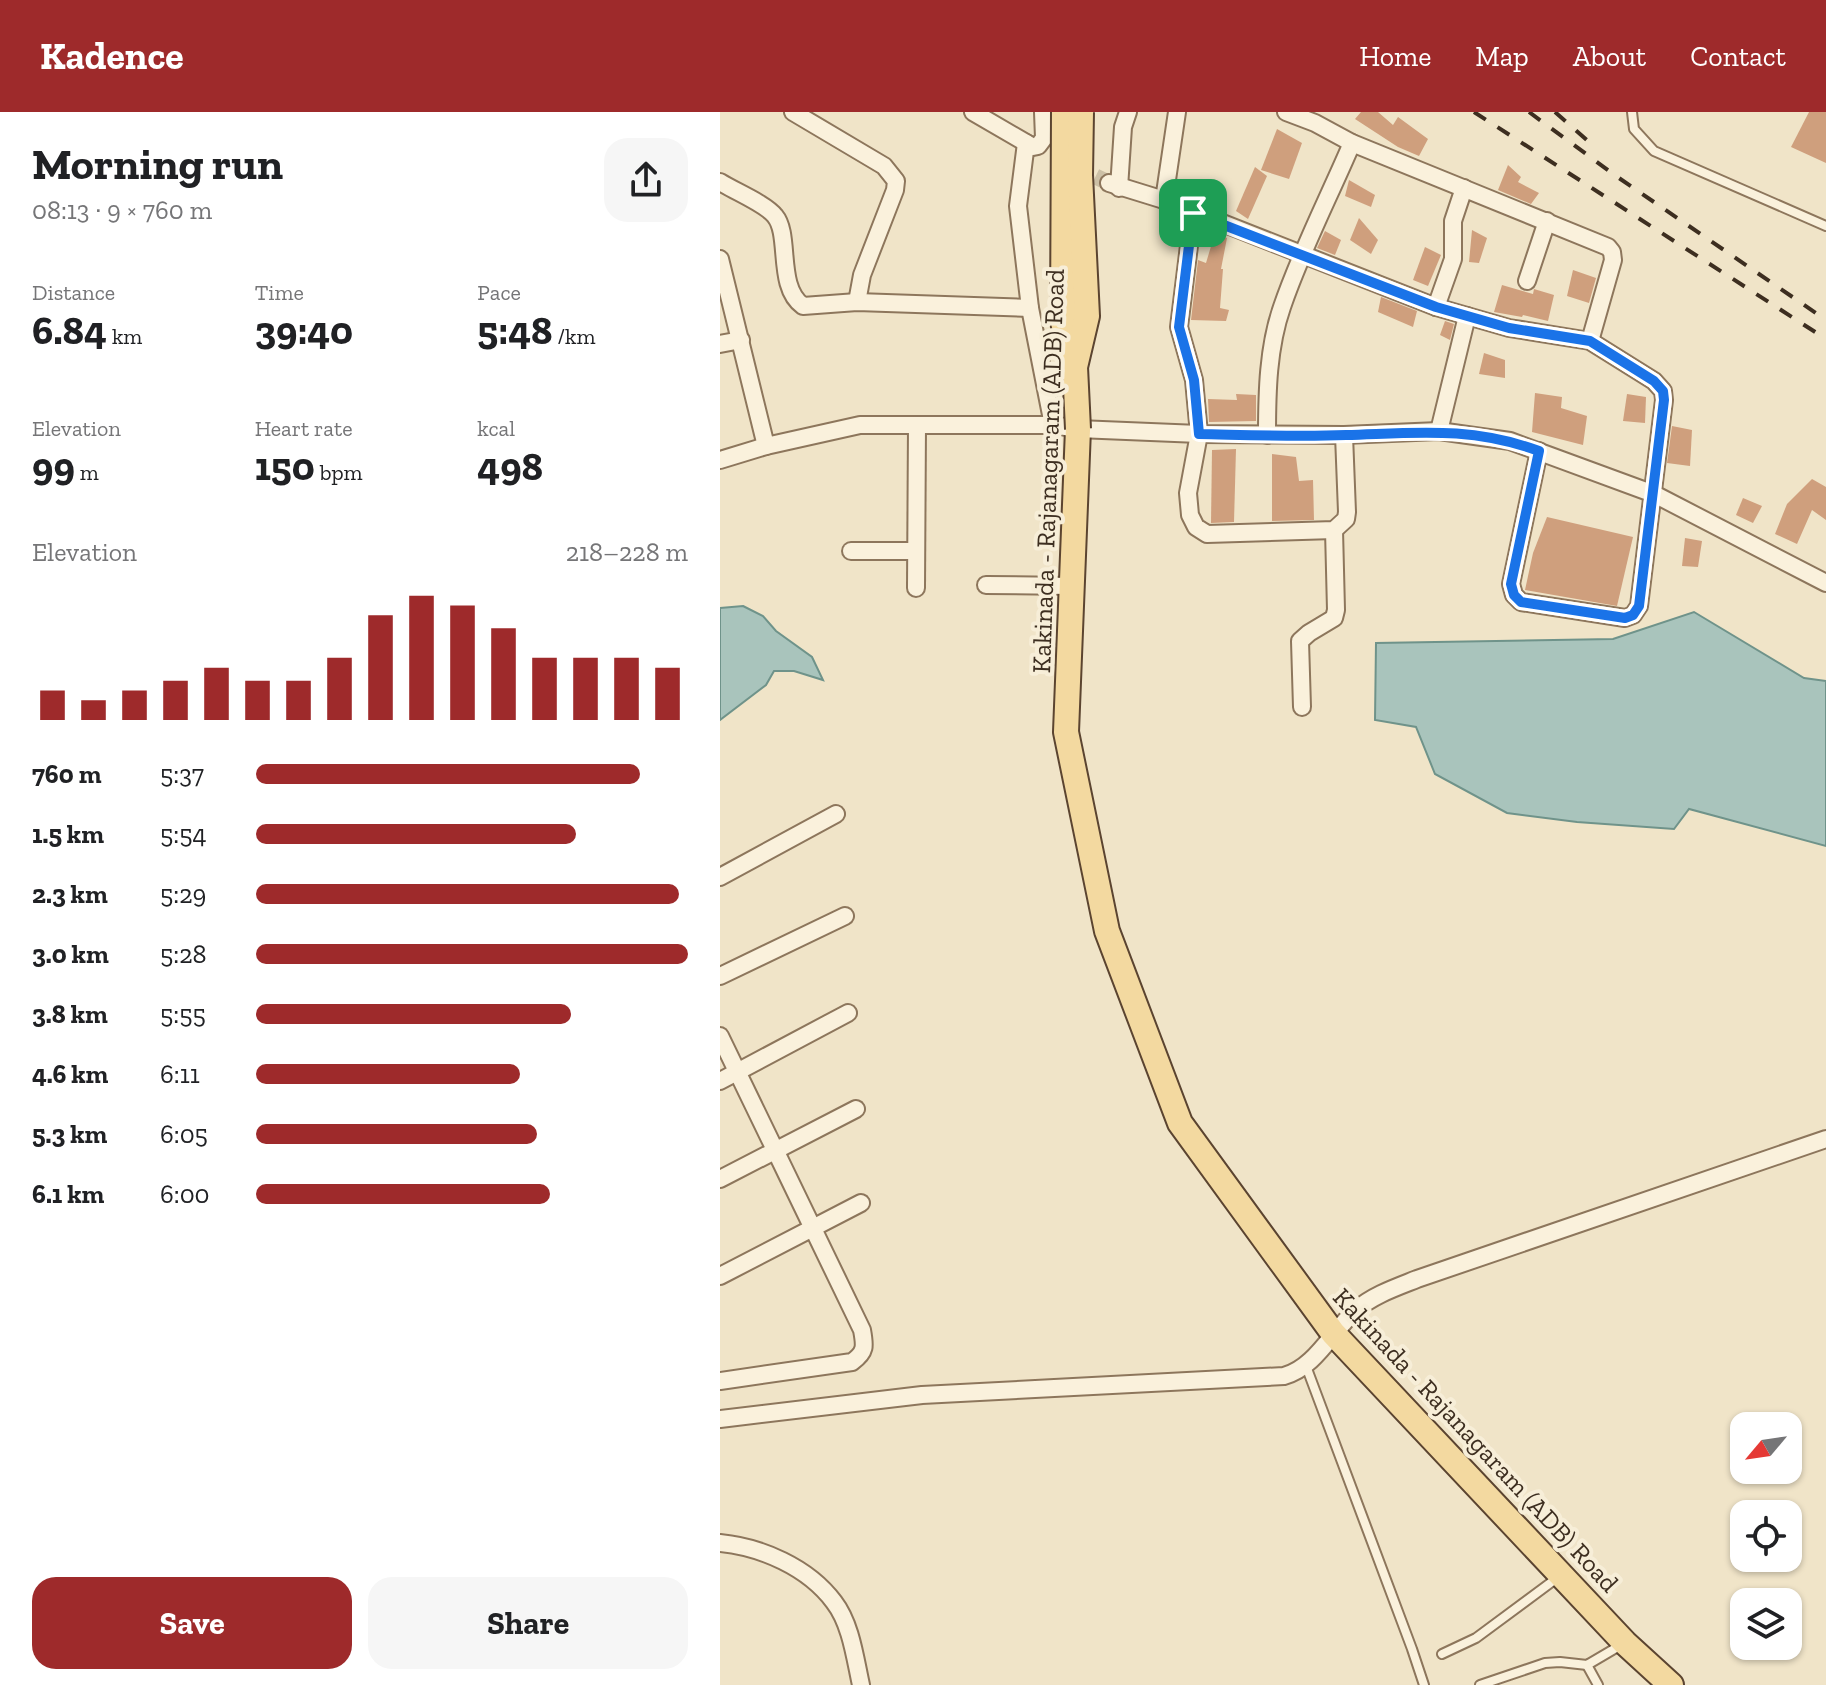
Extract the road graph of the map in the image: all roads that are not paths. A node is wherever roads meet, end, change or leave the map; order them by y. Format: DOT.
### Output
graph roads {
  1 [pos="793,112"];
  2 [pos="973,112"];
  3 [pos="1043,112"];
  4 [pos="1064,112"];
  5 [pos="1081,112"];
  6 [pos="1128,112"];
  7 [pos="1177,112"];
  8 [pos="1286,112"];
  9 [pos="1632,112"];
  10 [pos="1352,143"];
  11 [pos="1030,145"];
  12 [pos="1069,164"];
  13 [pos="724,185"];
  14 [pos="1464,188"];
  15 [pos="1164,200"];
  16 [pos="1193,213"];
  17 [pos="1547,221"];
  18 [pos="1826,226"];
  19 [pos="1304,255"];
  20 [pos="720,259"];
  21 [pos="1527,281"];
  22 [pos="857,302"];
  23 [pos="1436,307"];
  24 [pos="1030,308"];
  25 [pos="1467,316"];
  26 [pos="741,340"];
  27 [pos="1590,341"];
  28 [pos="720,344"];
  29 [pos="1075,367"];
  30 [pos="1053,425"];
  31 [pos="917,426"];
  32 [pos="1078,429"];
  33 [pos="1439,431"];
  34 [pos="1199,434"];
  35 [pos="1267,435"];
  36 [pos="1344,435"];
  37 [pos="766,446"];
  38 [pos="1539,451"];
  39 [pos="720,460"];
  40 [pos="1654,494"];
  41 [pos="1334,530"];
  42 [pos="851,551"];
  43 [pos="916,551"];
  44 [pos="1826,583"];
  45 [pos="986,585"];
  46 [pos="1072,586"];
  47 [pos="916,588"];
  48 [pos="1302,707"];
  49 [pos="836,814"];
  50 [pos="720,877"];
  51 [pos="845,916"];
  52 [pos="720,976"];
  53 [pos="848,1013"];
  54 [pos="720,1036"];
  55 [pos="737,1072"];
  56 [pos="720,1081"];
  57 [pos="856,1109"];
  58 [pos="1826,1139"];
  59 [pos="775,1150"];
  60 [pos="720,1179"];
  61 [pos="861,1203"];
  62 [pos="813,1228"];
  63 [pos="720,1276"];
  64 [pos="1333,1333"];
  65 [pos="1306,1366"];
  66 [pos="720,1381"];
  67 [pos="720,1419"];
  68 [pos="720,1543"];
  69 [pos="1561,1575"];
  70 [pos="1625,1643"];
  71 [pos="1442,1654"];
  72 [pos="1587,1665"];
  73 [pos="861,1685"];
  74 [pos="1424,1685"];
  75 [pos="1480,1685"];
  76 [pos="1598,1685"];
  77 [pos="1671,1685"];
  1 -- 22 [label="street"];
  2 -- 11 [label="street"];
  3 -- 11 [label="street"];
  4 -- 29 [label="main road, bridge"];
  5 -- 29 [label="main road, Kakinada - Rajanagaram (ADB) Road, bridge"];
  6 -- 15 [label="street"];
  7 -- 15 [label="street"];
  8 -- 10 [label="street"];
  9 -- 18 [label="lane"];
  10 -- 14 [label="street"];
  10 -- 19 [label="street"];
  11 -- 12 [label="street"];
  11 -- 24 [label="street"];
  13 -- 22 [label="street"];
  14 -- 17 [label="street"];
  14 -- 23 [label="street"];
  15 -- 16 [label="street"];
  16 -- 19 [label="street"];
  16 -- 34 [label="street"];
  17 -- 21 [label="street"];
  17 -- 27 [label="street"];
  19 -- 23 [label="street"];
  19 -- 35 [label="street"];
  20 -- 26 [label="street"];
  22 -- 24 [label="street"];
  23 -- 25 [label="street"];
  24 -- 30 [label="street"];
  25 -- 27 [label="street"];
  25 -- 33 [label="street"];
  26 -- 28 [label="street"];
  26 -- 37 [label="street"];
  27 -- 40 [label="street"];
  29 -- 32 [label="main road, Kakinada - Rajanagaram (ADB) Road, bridge"];
  30 -- 31 [label="street"];
  30 -- 32 [label="street"];
  31 -- 37 [label="street"];
  31 -- 43 [label="street"];
  32 -- 34 [label="street"];
  32 -- 46 [label="main road, Kakinada - Rajanagaram (ADB) Road"];
  33 -- 36 [label="street"];
  33 -- 38 [label="street"];
  34 -- 35 [label="street"];
  34 -- 41 [label="street"];
  35 -- 36 [label="street"];
  36 -- 41 [label="street"];
  37 -- 39 [label="street"];
  38 -- 40 [label="street"];
  38 -- 40 [label="street"];
  40 -- 44 [label="street"];
  41 -- 48 [label="street"];
  42 -- 43 [label="street"];
  43 -- 47 [label="street"];
  45 -- 46 [label="street"];
  46 -- 64 [label="main road, Kakinada - Rajanagaram (ADB) Road"];
  49 -- 50 [label="street"];
  51 -- 52 [label="street"];
  53 -- 55 [label="street"];
  54 -- 55 [label="street"];
  55 -- 56 [label="street"];
  55 -- 59 [label="street"];
  57 -- 59 [label="street"];
  58 -- 64 [label="street"];
  59 -- 60 [label="street"];
  59 -- 62 [label="street"];
  61 -- 62 [label="street"];
  62 -- 63 [label="street"];
  62 -- 66 [label="street"];
  64 -- 65 [label="street"];
  64 -- 69 [label="main road, Kakinada - Rajanagaram (ADB) Road"];
  65 -- 67 [label="street"];
  65 -- 74 [label="lane"];
  68 -- 73 [label="street"];
  69 -- 70 [label="main road, Kakinada - Rajanagaram (ADB) Road"];
  69 -- 71 [label="lane"];
  70 -- 72 [label="lane"];
  70 -- 77 [label="main road, Kakinada - Rajanagaram (ADB) Road"];
  72 -- 75 [label="lane"];
  72 -- 76 [label="lane"];
}
